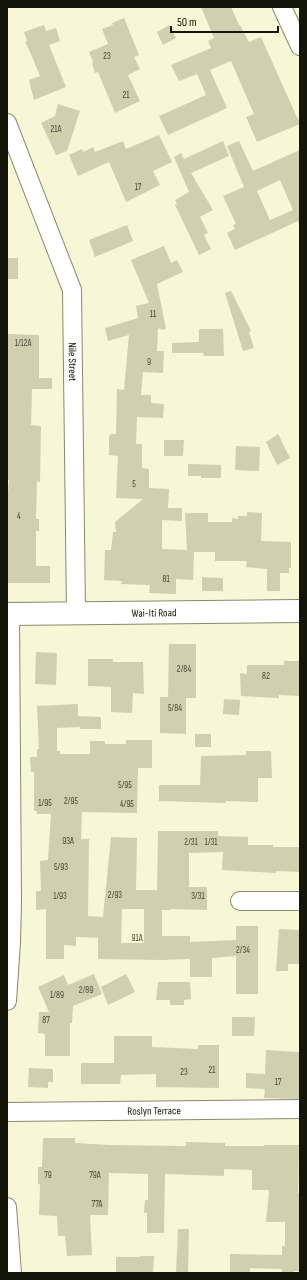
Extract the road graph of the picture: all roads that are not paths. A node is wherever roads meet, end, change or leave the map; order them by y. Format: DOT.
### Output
graph roads {
  1 [pos="282,7"];
  2 [pos="300,46"];
  3 [pos="7,123"];
  4 [pos="300,611"];
  5 [pos="76,613"];
  6 [pos="9,614"];
  7 [pos="240,901"];
  8 [pos="300,901"];
  9 [pos="7,1001"];
  10 [pos="300,1109"];
  11 [pos="7,1112"];
  12 [pos="7,1207"];
  13 [pos="12,1273"];
  1 -- 2 [label="street"];
  3 -- 5 [label="street, Nile Street"];
  4 -- 5 [label="main road, Wai-Iti Road"];
  5 -- 6 [label="main road, Wai-Iti Road"];
  6 -- 9 [label="street"];
  7 -- 8 [label="street"];
  10 -- 11 [label="street, Roslyn Terrace"];
  12 -- 13 [label="street"];
}
